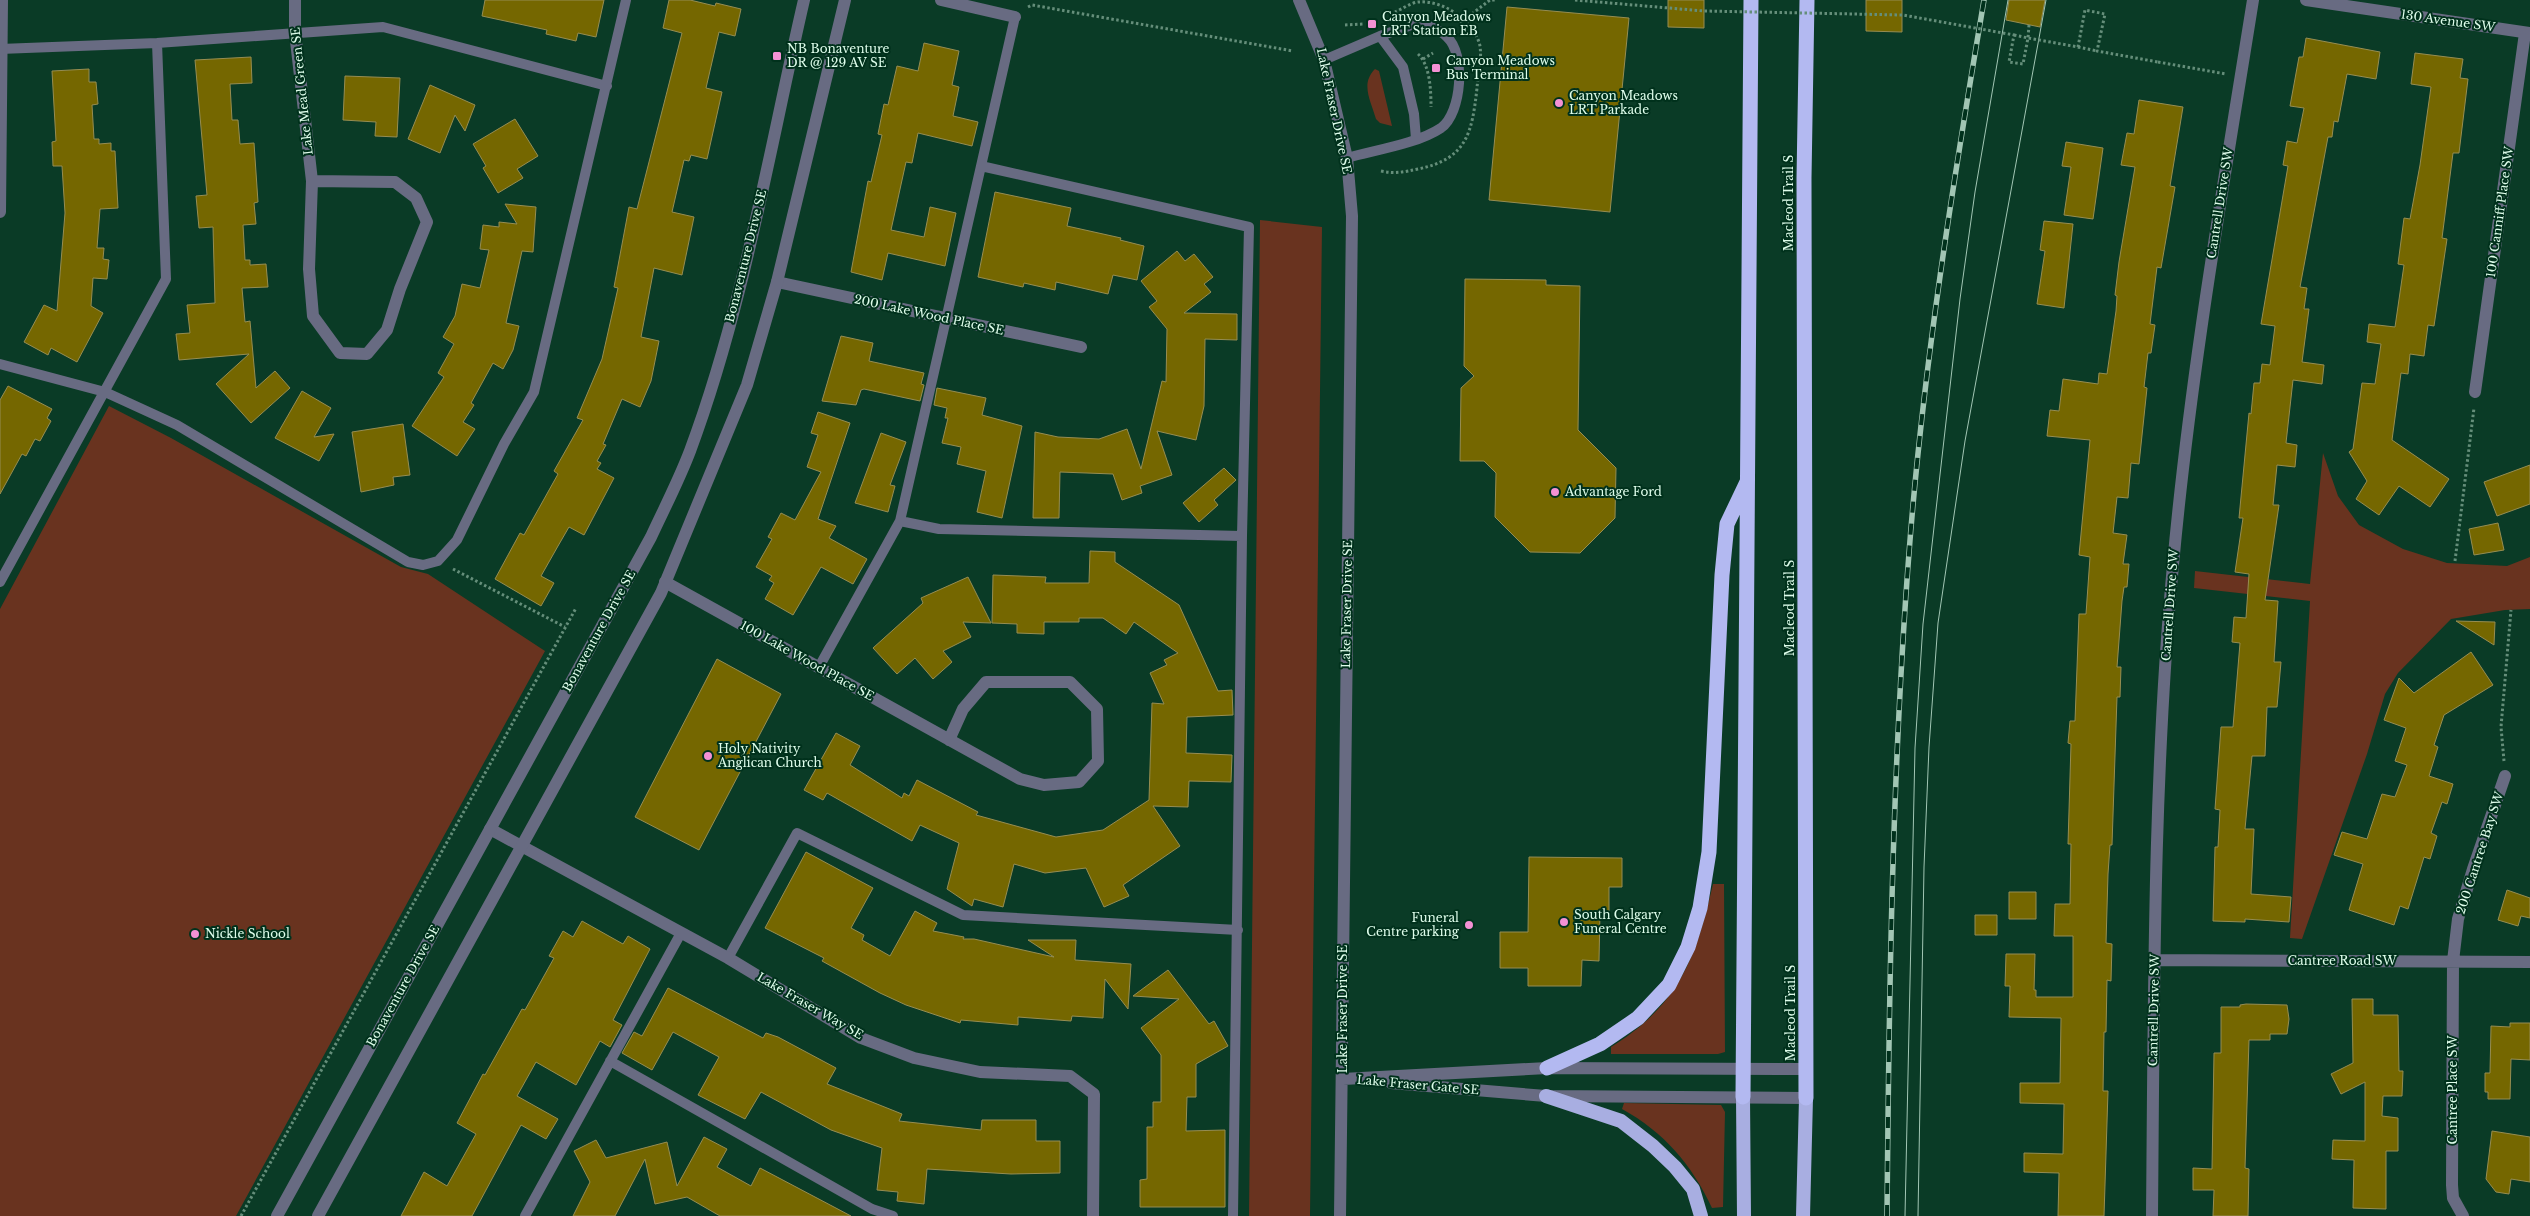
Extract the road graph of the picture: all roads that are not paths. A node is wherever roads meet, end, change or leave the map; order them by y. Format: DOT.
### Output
graph roads {
  1 [pos="2,0"];
  2 [pos="295,0"];
  3 [pos="626,0"];
  4 [pos="804,0"];
  5 [pos="845,0"];
  6 [pos="941,0"];
  7 [pos="1299,0"];
  8 [pos="1751,0"];
  9 [pos="1807,0"];
  10 [pos="2253,0"];
  11 [pos="2306,0"];
  12 [pos="1015,17"];
  13 [pos="295,32"];
  14 [pos="2527,33"];
  15 [pos="1380,36"];
  16 [pos="157,43"];
  17 [pos="1,49"];
  18 [pos="1324,60"];
  19 [pos="607,86"];
  20 [pos="1416,138"];
  21 [pos="1346,158"];
  22 [pos="981,166"];
  23 [pos="312,182"];
  24 [pos="0,204"];
  25 [pos="0,212"];
  26 [pos="777,282"];
  27 [pos="946,318"];
  28 [pos="1081,348"];
  29 [pos="0,364"];
  30 [pos="105,392"];
  31 [pos="2475,392"];
  32 [pos="1749,479"];
  33 [pos="900,521"];
  34 [pos="1242,536"];
  35 [pos="0,582"];
  36 [pos="665,582"];
  37 [pos="819,667"];
  38 [pos="949,740"];
  39 [pos="2505,776"];
  40 [pos="490,829"];
  41 [pos="521,846"];
  42 [pos="1238,930"];
  43 [pos="681,933"];
  44 [pos="728,958"];
  45 [pos="2155,960"];
  46 [pos="2453,961"];
  47 [pos="2530,962"];
  48 [pos="610,1061"];
  49 [pos="1547,1068"];
  50 [pos="1742,1069"];
  51 [pos="1806,1069"];
  52 [pos="1343,1079"];
  53 [pos="1546,1096"];
  54 [pos="1743,1097"];
  55 [pos="1806,1098"];
  56 [pos="277,1216"];
  57 [pos="318,1216"];
  58 [pos="525,1216"];
  59 [pos="893,1216"];
  60 [pos="1093,1216"];
  61 [pos="1234,1216"];
  62 [pos="1340,1216"];
  63 [pos="1702,1216"];
  64 [pos="1744,1216"];
  65 [pos="1803,1216"];
  66 [pos="2152,1216"];
  67 [pos="2463,1216"];
  1 -- 17 [label="street"];
  2 -- 13 [label="street, Lake Mead Green SE"];
  3 -- 19 [label="lane"];
  4 -- 40 [label="street, Bonaventure Drive SE"];
  5 -- 26 [label="street"];
  6 -- 12 [label="street"];
  7 -- 18 [label="street, Lake Fraser Drive SE"];
  8 -- 32 [label="highway"];
  9 -- 51 [label="highway, Macleod Trail S"];
  10 -- 45 [label="street, Cantrell Drive SW"];
  11 -- 14 [label="street, 130 Avenue SW"];
  12 -- 22 [label="lane"];
  13 -- 16 [label="lane"];
  13 -- 19 [label="lane"];
  13 -- 23 [label="street, Lake Mead Green SE"];
  14 -- 31 [label="street, 100 Canniff Place SW"];
  15 -- 18 [label="lane"];
  15 -- 20 [label="lane"];
  15 -- 20 [label="lane"];
  16 -- 17 [label="lane"];
  16 -- 30 [label="lane"];
  17 -- 24 [label="street"];
  18 -- 21 [label="street, Lake Fraser Drive SE"];
  19 -- 30 [label="lane"];
  20 -- 21 [label="lane"];
  21 -- 52 [label="street, Lake Fraser Drive SE"];
  22 -- 27 [label="lane"];
  22 -- 34 [label="lane"];
  23 -- 23 [label="street, Lake Mead Green SE"];
  24 -- 25 [label="street"];
  26 -- 27 [label="street, 200 Lake Wood Place SE"];
  26 -- 36 [label="street"];
  27 -- 28 [label="street, 200 Lake Wood Place SE"];
  27 -- 33 [label="lane"];
  29 -- 30 [label="lane"];
  30 -- 35 [label="lane"];
  32 -- 49 [label="highway"];
  32 -- 50 [label="highway"];
  33 -- 34 [label="lane"];
  33 -- 37 [label="lane"];
  34 -- 42 [label="lane"];
  36 -- 37 [label="street, 100 Lake Wood Place SE"];
  36 -- 41 [label="street"];
  37 -- 38 [label="street, 100 Lake Wood Place SE"];
  38 -- 38 [label="street, 100 Lake Wood Place SE"];
  39 -- 46 [label="street, 200 Cantree Bay SW"];
  40 -- 41 [label="street, Lake Fraser Way SE"];
  40 -- 56 [label="street, Bonaventure Drive SE"];
  41 -- 43 [label="street, Lake Fraser Way SE"];
  41 -- 57 [label="street"];
  42 -- 44 [label="lane"];
  42 -- 61 [label="lane"];
  43 -- 44 [label="street, Lake Fraser Way SE"];
  43 -- 48 [label="lane"];
  44 -- 60 [label="street, Lake Fraser Way SE"];
  45 -- 46 [label="street, Cantree Road SW"];
  45 -- 66 [label="street, Cantrell Drive SW"];
  46 -- 47 [label="street, Cantree Road SW"];
  46 -- 67 [label="street, Cantree Place SW"];
  48 -- 58 [label="lane"];
  48 -- 59 [label="lane"];
  49 -- 50 [label="street, Lake Fraser Gate SE"];
  49 -- 52 [label="street, Lake Fraser Gate SE"];
  50 -- 51 [label="street, Lake Fraser Gate SE"];
  50 -- 54 [label="highway"];
  51 -- 55 [label="highway, Macleod Trail S"];
  52 -- 53 [label="street, Lake Fraser Gate SE"];
  52 -- 62 [label="street, Lake Fraser Drive SE"];
  53 -- 54 [label="street, Lake Fraser Gate SE"];
  53 -- 63 [label="highway"];
  54 -- 55 [label="street, Lake Fraser Gate SE"];
  54 -- 64 [label="highway"];
  55 -- 65 [label="highway, Macleod Trail S"];
}
